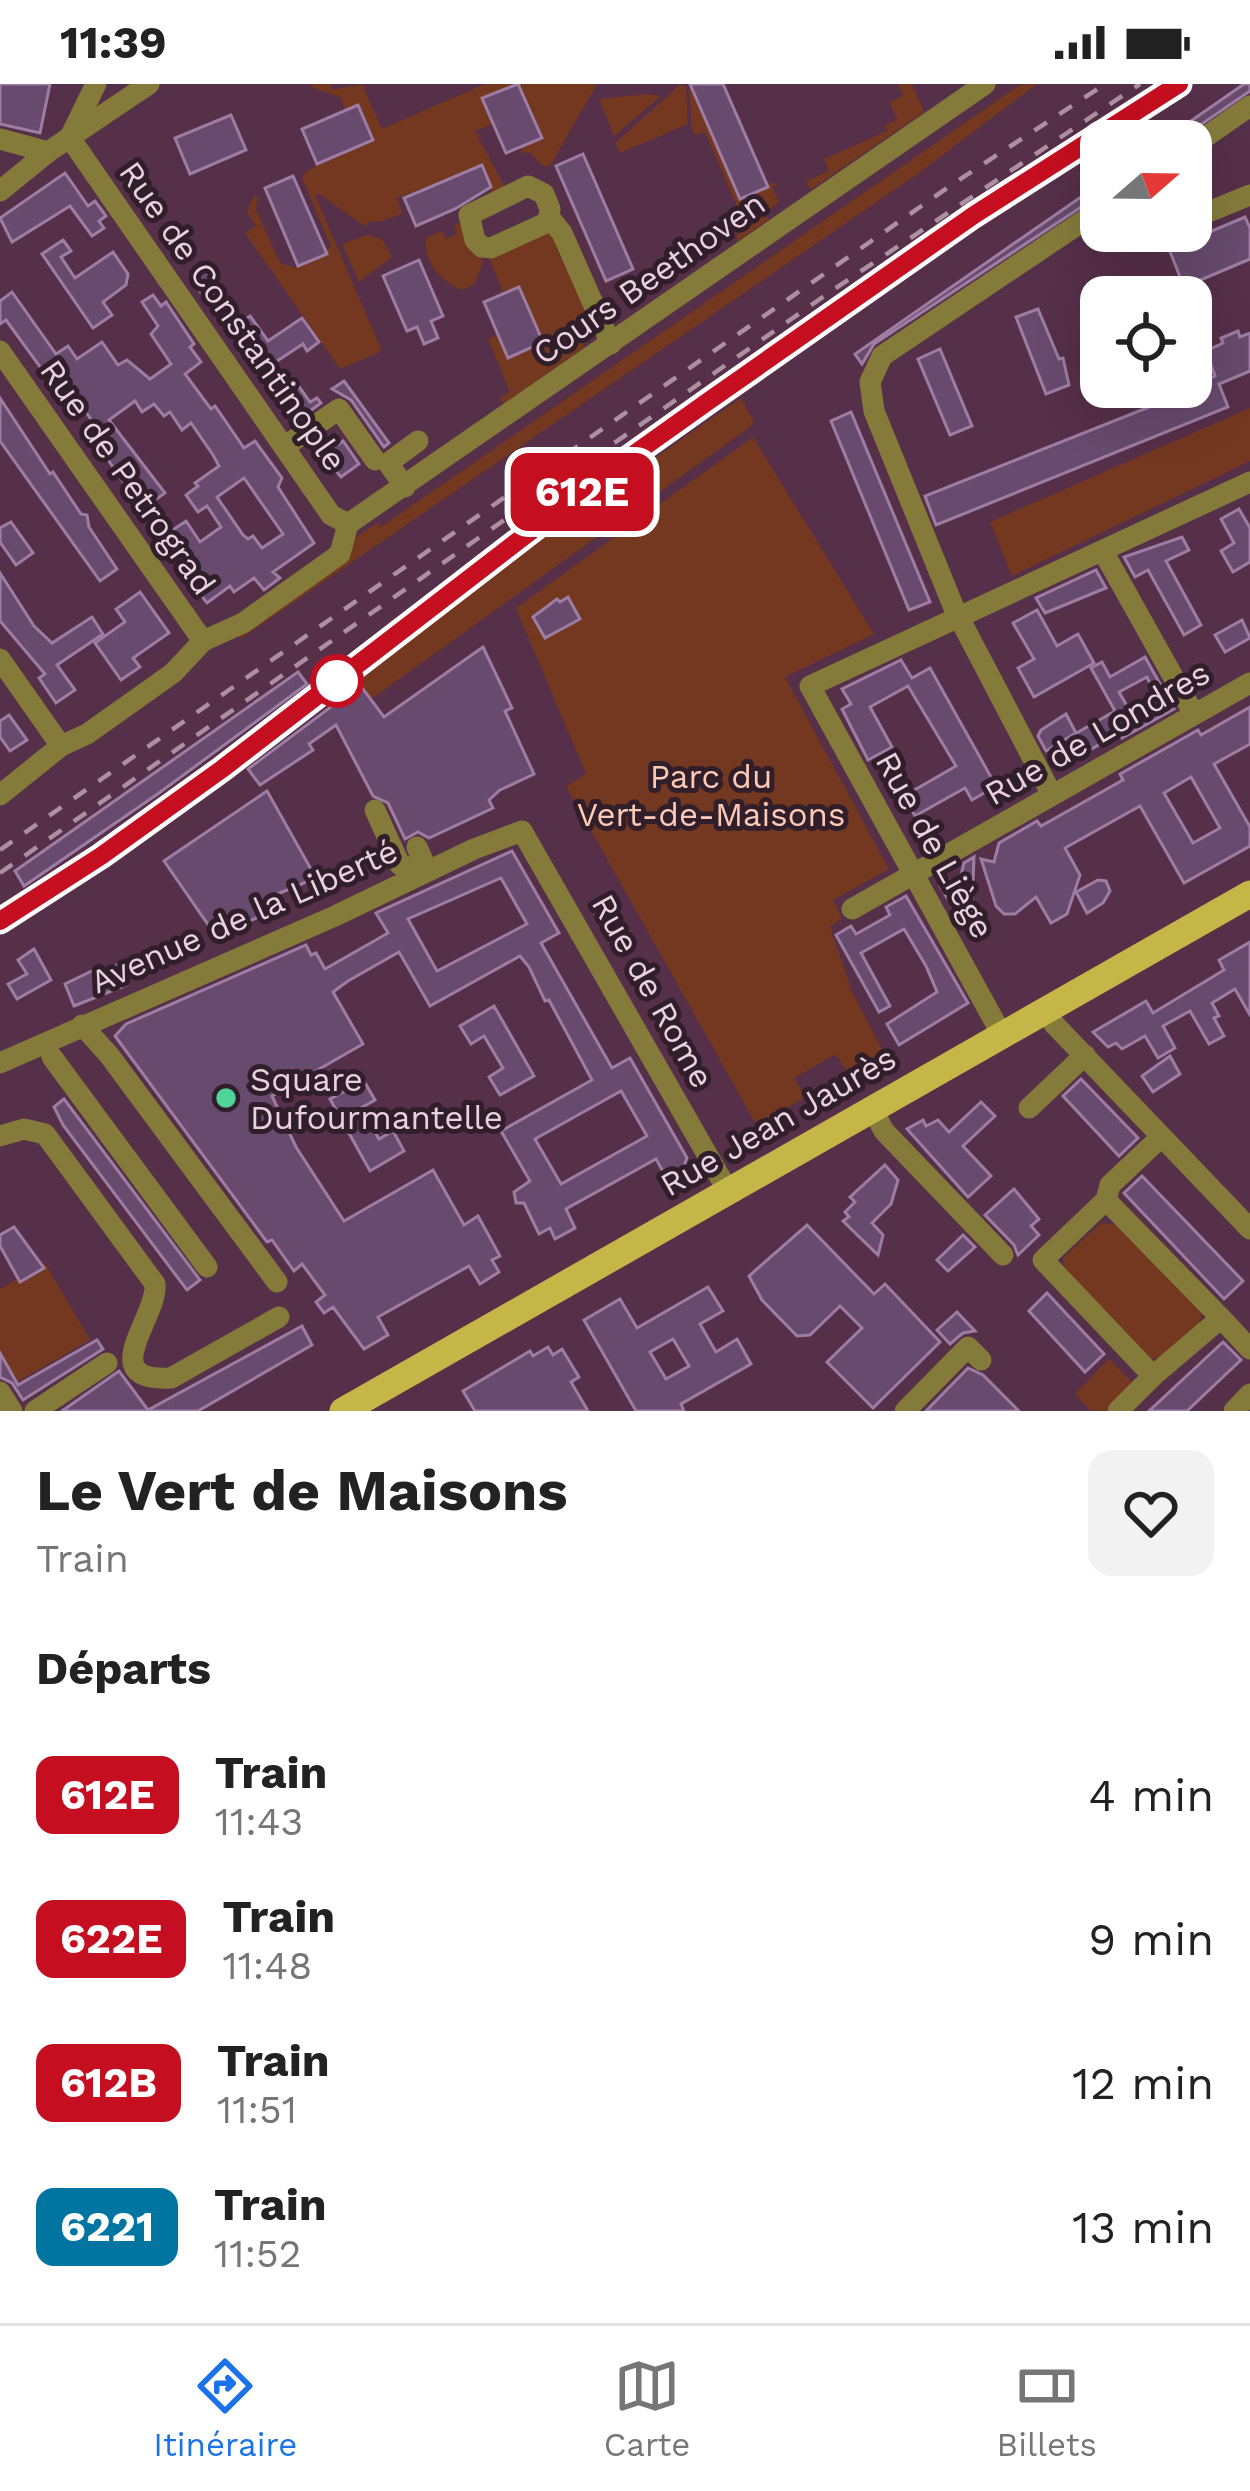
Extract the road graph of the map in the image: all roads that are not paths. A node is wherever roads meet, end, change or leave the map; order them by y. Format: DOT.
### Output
graph roads {
  1 [pos="96,84"];
  2 [pos="149,84"];
  3 [pos="985,84"];
  4 [pos="1250,106"];
  5 [pos="1212,132"];
  6 [pos="70,137"];
  7 [pos="0,139"];
  8 [pos="48,152"];
  9 [pos="0,191"];
  10 [pos="1250,194"];
  11 [pos="1212,210"];
  12 [pos="550,218"];
  13 [pos="1080,223"];
  14 [pos="611,344"];
  15 [pos="0,351"];
  16 [pos="418,441"];
  17 [pos="284,447"];
  18 [pos="375,460"];
  19 [pos="1250,482"];
  20 [pos="405,487"];
  21 [pos="348,524"];
  22 [pos="1104,553"];
  23 [pos="960,620"];
  24 [pos="203,641"];
  25 [pos="0,659"];
  26 [pos="1250,683"];
  27 [pos="1194,714"];
  28 [pos="61,746"];
  29 [pos="0,795"];
  30 [pos="1052,795"];
  31 [pos="375,810"];
  32 [pos="516,831"];
  33 [pos="413,862"];
  34 [pos="914,876"];
  35 [pos="1250,894"];
  36 [pos="852,909"];
  37 [pos="1046,1010"];
  38 [pos="82,1025"];
  39 [pos="1002,1035"];
  40 [pos="1084,1055"];
  41 [pos="52,1057"];
  42 [pos="0,1063"];
  43 [pos="872,1108"];
  44 [pos="1029,1108"];
  45 [pos="0,1136"];
  46 [pos="1161,1137"];
  47 [pos="728,1192"];
  48 [pos="1106,1201"];
  49 [pos="1250,1229"];
  50 [pos="1003,1255"];
  51 [pos="207,1267"];
  52 [pos="277,1282"];
  53 [pos="279,1317"];
  54 [pos="1221,1318"];
  55 [pos="1250,1349"];
  56 [pos="980,1360"];
  57 [pos="106,1363"];
  58 [pos="1153,1376"];
  59 [pos="0,1392"];
  60 [pos="1250,1394"];
  61 [pos="12,1411"];
  62 [pos="34,1411"];
  63 [pos="343,1411"];
  64 [pos="905,1411"];
  65 [pos="1118,1411"];
  66 [pos="1234,1411"];
  1 -- 6 [label="street"];
  2 -- 6 [label="street"];
  3 -- 14 [label="street, Cours Beethoven"];
  4 -- 5 [label="street"];
  6 -- 8 [label="street"];
  6 -- 17 [label="street, Rue de Constantinople"];
  7 -- 8 [label="street"];
  8 -- 9 [label="street"];
  10 -- 11 [label="street"];
  12 -- 14 [label="street"];
  13 -- 23 [label="street"];
  14 -- 20 [label="street, Cours Beethoven"];
  15 -- 24 [label="street, Rue de Petrograd"];
  16 -- 20 [label="street"];
  17 -- 18 [label="street"];
  17 -- 21 [label="street, Rue de Constantinople"];
  19 -- 22 [label="street"];
  20 -- 21 [label="street, Cours Beethoven"];
  21 -- 24 [label="street"];
  22 -- 23 [label="street"];
  22 -- 27 [label="street"];
  23 -- 30 [label="street"];
  23 -- 34 [label="street, Rue de Liège"];
  24 -- 28 [label="street"];
  25 -- 28 [label="street"];
  26 -- 27 [label="street, Rue de Londres"];
  27 -- 30 [label="street, Rue de Londres"];
  28 -- 29 [label="street"];
  30 -- 34 [label="street, Rue de Londres"];
  31 -- 33 [label="street"];
  32 -- 33 [label="street, Avenue de la Liberté"];
  32 -- 47 [label="street, Rue de Rome"];
  33 -- 38 [label="street, Avenue de la Liberté"];
  34 -- 36 [label="street, Rue de Londres"];
  34 -- 39 [label="street, Rue de Liège"];
  35 -- 37 [label="main road, Rue Jean Jaurès"];
  37 -- 39 [label="main road, Rue Jean Jaurès"];
  37 -- 40 [label="street"];
  38 -- 42 [label="street, Avenue de la Liberté"];
  38 -- 52 [label="street"];
  39 -- 43 [label="main road, Rue Jean Jaurès"];
  40 -- 44 [label="street"];
  40 -- 46 [label="street"];
  41 -- 51 [label="street"];
  43 -- 47 [label="main road, Rue Jean Jaurès"];
  43 -- 50 [label="street"];
  45 -- 53 [label="street"];
  46 -- 48 [label="street"];
  46 -- 49 [label="street"];
  47 -- 63 [label="main road, Rue Jean Jaurès"];
  48 -- 54 [label="street"];
  48 -- 58 [label="street"];
  54 -- 55 [label="street"];
  54 -- 58 [label="street"];
  56 -- 64 [label="street"];
  57 -- 62 [label="street"];
  58 -- 65 [label="street"];
  59 -- 61 [label="street"];
  60 -- 66 [label="street"];
}
